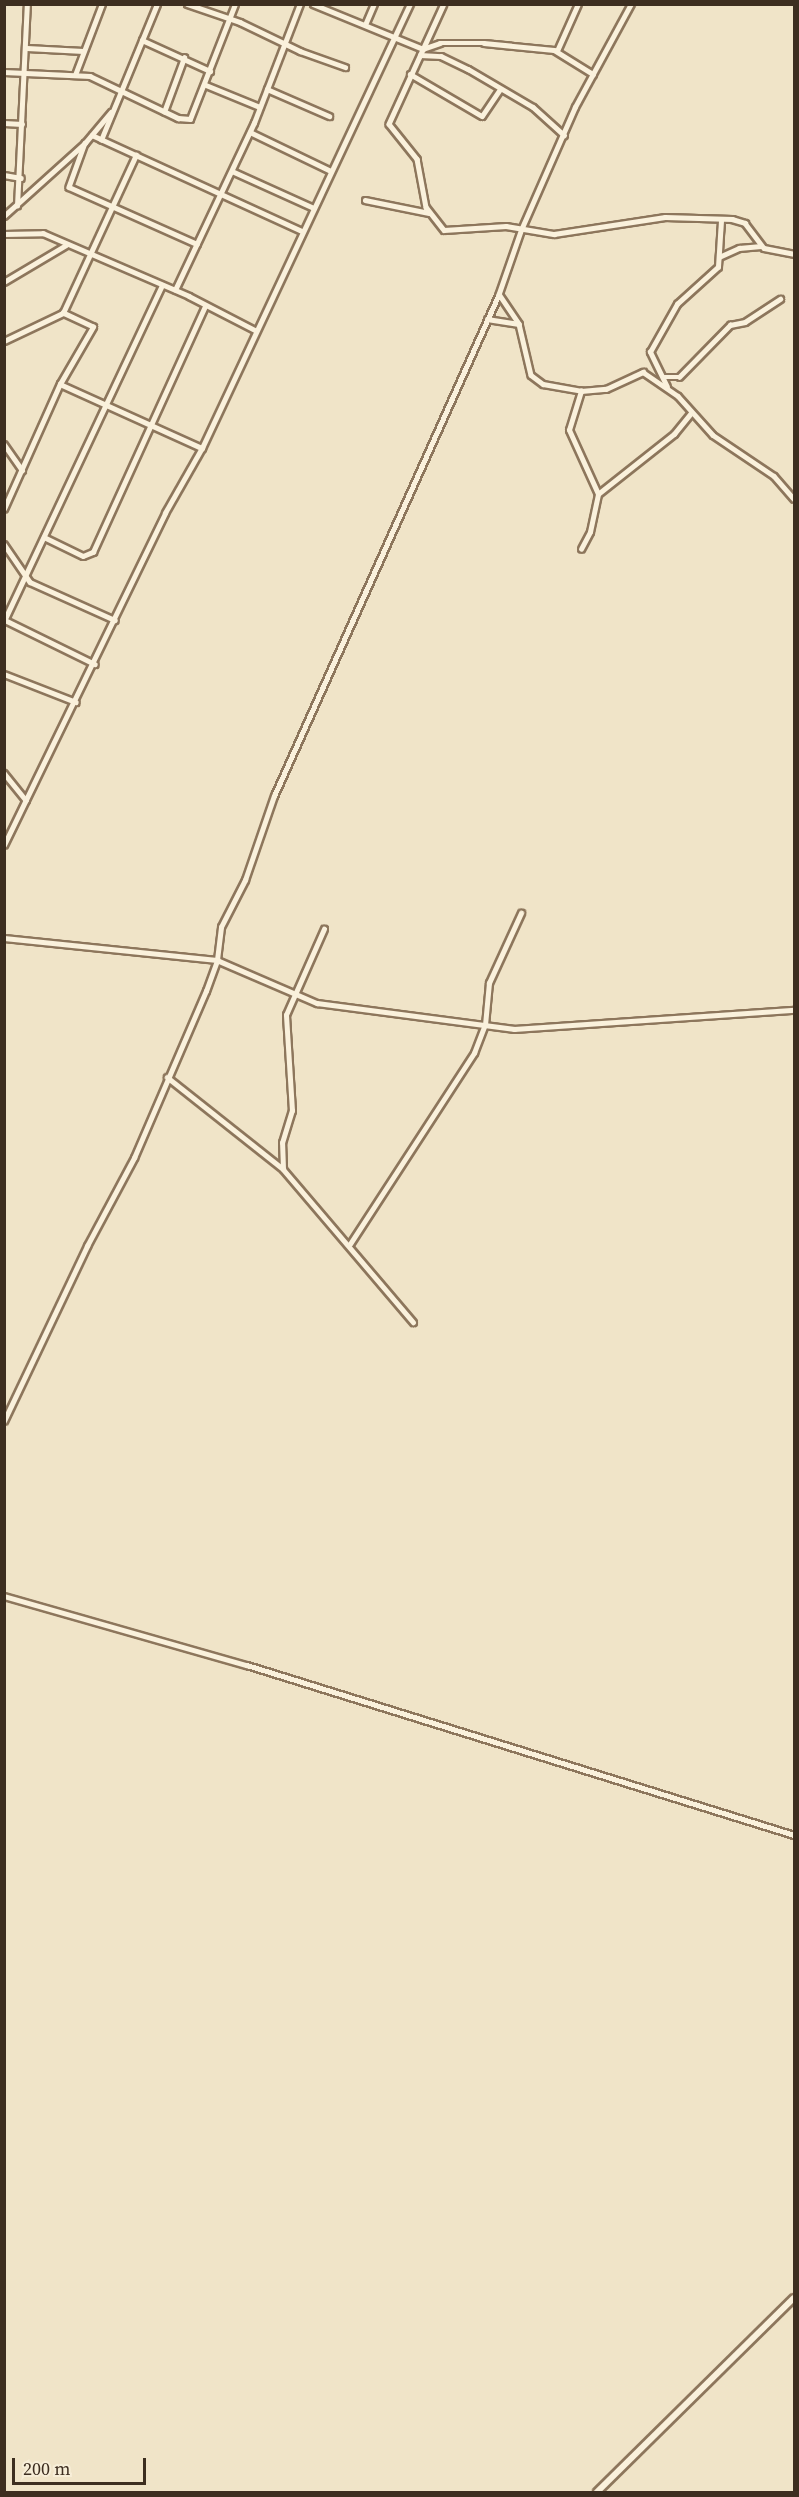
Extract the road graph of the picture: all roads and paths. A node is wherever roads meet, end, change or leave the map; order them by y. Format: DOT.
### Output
graph roads {
  1 [pos="27,4"];
  2 [pos="102,4"];
  3 [pos="157,4"];
  4 [pos="187,4"];
  5 [pos="235,4"];
  6 [pos="300,4"];
  7 [pos="313,4"];
  8 [pos="337,4"];
  9 [pos="374,4"];
  10 [pos="410,4"];
  11 [pos="444,4"];
  12 [pos="578,4"];
  13 [pos="631,4"];
  14 [pos="333,12"];
  15 [pos="228,21"];
  16 [pos="365,25"];
  17 [pos="393,39"];
  18 [pos="142,40"];
  19 [pos="284,44"];
  20 [pos="27,48"];
  21 [pos="423,49"];
  22 [pos="83,51"];
  23 [pos="557,51"];
  24 [pos="420,55"];
  25 [pos="184,58"];
  26 [pos="345,67"];
  27 [pos="210,71"];
  28 [pos="4,72"];
  29 [pos="26,72"];
  30 [pos="410,74"];
  31 [pos="593,74"];
  32 [pos="75,75"];
  33 [pos="206,85"];
  34 [pos="267,89"];
  35 [pos="500,89"];
  36 [pos="119,91"];
  37 [pos="260,107"];
  38 [pos="111,112"];
  39 [pos="164,112"];
  40 [pos="329,116"];
  41 [pos="4,123"];
  42 [pos="22,124"];
  43 [pos="250,132"];
  44 [pos="92,135"];
  45 [pos="564,135"];
  46 [pos="101,140"];
  47 [pos="85,142"];
  48 [pos="135,155"];
  49 [pos="232,171"];
  50 [pos="331,171"];
  51 [pos="4,175"];
  52 [pos="21,178"];
  53 [pos="223,194"];
  54 [pos="365,200"];
  55 [pos="112,205"];
  56 [pos="17,206"];
  57 [pos="314,208"];
  58 [pos="429,213"];
  59 [pos="4,216"];
  60 [pos="721,221"];
  61 [pos="521,230"];
  62 [pos="302,231"];
  63 [pos="4,234"];
  64 [pos="197,244"];
  65 [pos="66,245"];
  66 [pos="761,246"];
  67 [pos="795,254"];
  68 [pos="90,255"];
  69 [pos="718,257"];
  70 [pos="4,282"];
  71 [pos="162,285"];
  72 [pos="175,290"];
  73 [pos="499,294"];
  74 [pos="780,299"];
  75 [pos="205,306"];
  76 [pos="63,313"];
  77 [pos="487,319"];
  78 [pos="519,324"];
  79 [pos="255,330"];
  80 [pos="4,341"];
  81 [pos="652,375"];
  82 [pos="664,378"];
  83 [pos="60,384"];
  84 [pos="667,387"];
  85 [pos="580,391"];
  86 [pos="107,403"];
  87 [pos="690,414"];
  88 [pos="149,425"];
  89 [pos="4,444"];
  90 [pos="202,448"];
  91 [pos="22,470"];
  92 [pos="598,494"];
  93 [pos="795,499"];
  94 [pos="4,509"];
  95 [pos="44,537"];
  96 [pos="4,544"];
  97 [pos="581,549"];
  98 [pos="24,578"];
  99 [pos="5,620"];
  100 [pos="115,620"];
  101 [pos="96,664"];
  102 [pos="4,674"];
  103 [pos="76,702"];
  104 [pos="4,773"];
  105 [pos="26,800"];
  106 [pos="4,845"];
  107 [pos="521,913"];
  108 [pos="324,929"];
  109 [pos="4,938"];
  110 [pos="217,960"];
  111 [pos="295,993"];
  112 [pos="795,1010"];
  113 [pos="485,1025"];
  114 [pos="167,1077"];
  115 [pos="283,1169"];
  116 [pos="350,1244"];
  117 [pos="413,1322"];
  118 [pos="4,1421"];
  119 [pos="4,1596"];
  120 [pos="795,1835"];
  121 [pos="795,2298"];
  122 [pos="597,2493"];
  1 -- 20 [label="street"];
  2 -- 22 [label="street"];
  3 -- 18 [label="street"];
  4 -- 15 [label="street"];
  5 -- 15 [label="street"];
  6 -- 19 [label="street"];
  7 -- 14 [label="street"];
  8 -- 14 [label="street"];
  9 -- 16 [label="street"];
  10 -- 17 [label="street"];
  11 -- 21 [label="street"];
  12 -- 23 [label="street"];
  13 -- 31 [label="street"];
  14 -- 16 [label="street"];
  15 -- 19 [label="street"];
  15 -- 27 [label="street"];
  16 -- 17 [label="street"];
  17 -- 21 [label="street"];
  17 -- 50 [label="street"];
  18 -- 25 [label="street"];
  18 -- 36 [label="street"];
  19 -- 26 [label="street"];
  19 -- 34 [label="street"];
  20 -- 22 [label="street"];
  20 -- 29 [label="street"];
  21 -- 23 [label="street"];
  21 -- 24 [label="street"];
  22 -- 32 [label="street"];
  23 -- 31 [label="street"];
  24 -- 30 [label="street"];
  24 -- 35 [label="street"];
  25 -- 27 [label="street"];
  25 -- 39 [label="street"];
  27 -- 33 [label="street"];
  28 -- 29 [label="street"];
  29 -- 32 [label="street"];
  29 -- 42 [label="street"];
  30 -- 35 [label="street"];
  30 -- 58 [label="street"];
  31 -- 45 [label="street"];
  32 -- 36 [label="street"];
  33 -- 37 [label="street"];
  33 -- 39 [label="street"];
  34 -- 37 [label="street"];
  34 -- 40 [label="street"];
  35 -- 45 [label="street"];
  36 -- 38 [label="street"];
  36 -- 39 [label="street"];
  37 -- 43 [label="street"];
  38 -- 44 [label="street"];
  38 -- 46 [label="street"];
  41 -- 42 [label="street"];
  42 -- 52 [label="street"];
  43 -- 49 [label="street"];
  43 -- 50 [label="street"];
  44 -- 46 [label="street"];
  44 -- 47 [label="street"];
  45 -- 61 [label="street"];
  46 -- 48 [label="street"];
  47 -- 55 [label="street"];
  47 -- 56 [label="street"];
  48 -- 53 [label="street"];
  48 -- 55 [label="street"];
  49 -- 53 [label="street"];
  49 -- 57 [label="street"];
  50 -- 57 [label="street"];
  51 -- 52 [label="street"];
  52 -- 56 [label="street"];
  53 -- 62 [label="street"];
  53 -- 64 [label="street"];
  54 -- 58 [label="street"];
  55 -- 64 [label="street"];
  55 -- 68 [label="street"];
  56 -- 59 [label="street"];
  57 -- 62 [label="street"];
  58 -- 61 [label="street"];
  60 -- 61 [label="street"];
  60 -- 66 [label="street"];
  60 -- 69 [label="street"];
  61 -- 73 [label="street"];
  62 -- 79 [label="street"];
  63 -- 65 [label="street"];
  64 -- 72 [label="street"];
  65 -- 68 [label="street"];
  65 -- 70 [label="street"];
  66 -- 67 [label="street"];
  66 -- 69 [label="street"];
  68 -- 71 [label="street"];
  68 -- 76 [label="street"];
  69 -- 82 [label="street"];
  71 -- 72 [label="street"];
  71 -- 86 [label="street"];
  72 -- 75 [label="street"];
  73 -- 77 [label="street"];
  73 -- 78 [label="street"];
  74 -- 82 [label="street"];
  75 -- 79 [label="street"];
  75 -- 88 [label="street"];
  76 -- 80 [label="street"];
  76 -- 83 [label="street"];
  77 -- 78 [label="street"];
  77 -- 110 [label="street"];
  78 -- 85 [label="street"];
  79 -- 90 [label="street"];
  81 -- 82 [label="street"];
  81 -- 84 [label="street"];
  81 -- 85 [label="street"];
  82 -- 84 [label="street"];
  83 -- 86 [label="street"];
  83 -- 91 [label="street"];
  84 -- 87 [label="street"];
  85 -- 92 [label="street"];
  86 -- 88 [label="street"];
  86 -- 95 [label="street"];
  87 -- 92 [label="street"];
  87 -- 93 [label="street"];
  88 -- 90 [label="street"];
  88 -- 95 [label="street"];
  89 -- 91 [label="street"];
  90 -- 100 [label="street"];
  91 -- 94 [label="street"];
  92 -- 97 [label="street"];
  95 -- 98 [label="street"];
  96 -- 98 [label="street"];
  98 -- 99 [label="street"];
  98 -- 100 [label="street"];
  99 -- 101 [label="street"];
  100 -- 101 [label="street"];
  101 -- 103 [label="street"];
  102 -- 103 [label="street"];
  103 -- 105 [label="street"];
  104 -- 105 [label="street"];
  105 -- 106 [label="street"];
  107 -- 113 [label="street"];
  108 -- 111 [label="street"];
  109 -- 110 [label="street"];
  110 -- 111 [label="street"];
  110 -- 114 [label="street"];
  111 -- 113 [label="street"];
  111 -- 115 [label="street"];
  112 -- 113 [label="street"];
  113 -- 116 [label="street"];
  114 -- 115 [label="street"];
  114 -- 118 [label="street"];
  115 -- 116 [label="street"];
  116 -- 117 [label="street"];
  119 -- 120 [label="street"];
  121 -- 122 [label="street"];
}
